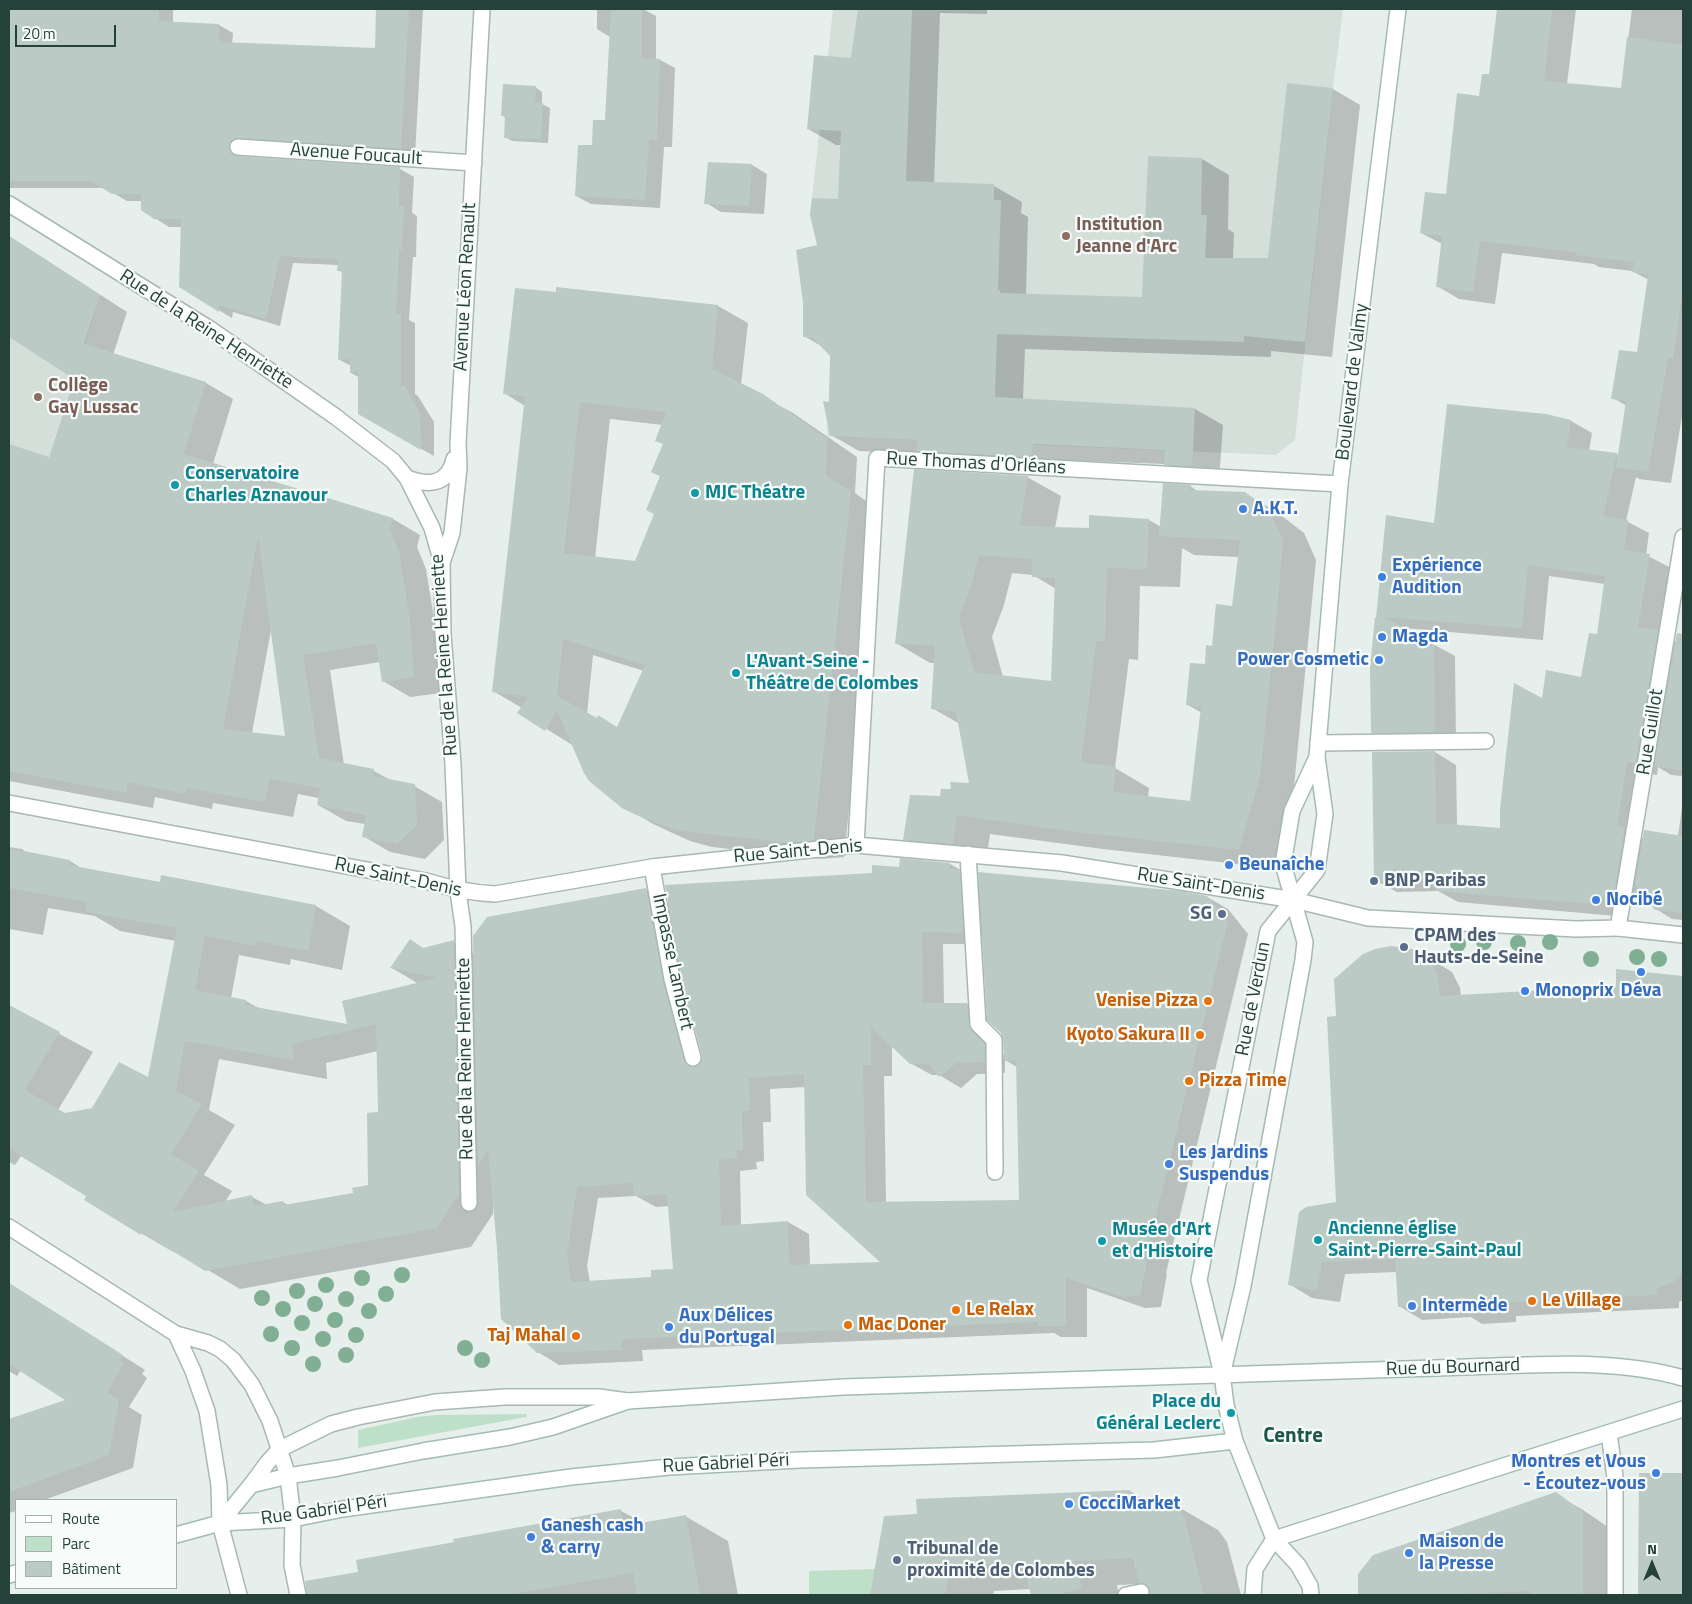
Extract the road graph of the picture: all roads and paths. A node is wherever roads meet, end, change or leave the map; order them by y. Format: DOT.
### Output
graph roads {
  1 [pos="482,9"];
  2 [pos="1398,9"];
  3 [pos="238,147"];
  4 [pos="474,163"];
  5 [pos="9,204"];
  6 [pos="458,443"];
  7 [pos="407,478"];
  8 [pos="1340,484"];
  9 [pos="1683,537"];
  10 [pos="442,563"];
  11 [pos="1486,741"];
  12 [pos="1318,750"];
  13 [pos="9,804"];
  14 [pos="856,845"];
  15 [pos="968,854"];
  16 [pos="652,866"];
  17 [pos="458,891"];
  18 [pos="1294,900"];
  19 [pos="1618,928"];
  20 [pos="1683,935"];
  21 [pos="693,1058"];
  22 [pos="995,1172"];
  23 [pos="469,1203"];
  24 [pos="9,1228"];
  25 [pos="176,1334"];
  26 [pos="1222,1374"];
  27 [pos="1683,1378"];
  28 [pos="628,1401"];
  29 [pos="1683,1409"];
  30 [pos="1608,1433"];
  31 [pos="1235,1441"];
  32 [pos="280,1449"];
  33 [pos="288,1476"];
  34 [pos="251,1484"];
  35 [pos="293,1519"];
  36 [pos="220,1523"];
  37 [pos="178,1534"];
  38 [pos="1274,1539"];
  39 [pos="1141,1592"];
  40 [pos="239,1595"];
  41 [pos="298,1595"];
  42 [pos="1126,1595"];
  43 [pos="1253,1595"];
  44 [pos="1312,1595"];
  45 [pos="1615,1595"];
  1 -- 4 [label="street, Avenue Léon Renault"];
  2 -- 8 [label="street, Boulevard de Valmy"];
  3 -- 4 [label="street, Avenue Foucault"];
  4 -- 6 [label="street, Avenue Léon Renault"];
  5 -- 7 [label="street, Rue de la Reine Henriette"];
  6 -- 7 [label="street"];
  6 -- 10 [label="street, Avenue Léon Renault"];
  7 -- 10 [label="street, Rue de la Reine Henriette"];
  8 -- 12 [label="street, Boulevard de Valmy"];
  8 -- 14 [label="street, Rue Thomas d'Orléans"];
  9 -- 19 [label="street, Rue Guillot"];
  10 -- 17 [label="street, Rue de la Reine Henriette"];
  11 -- 12 [label="street"];
  12 -- 18 [label="street, Boulevard de Valmy"];
  12 -- 18 [label="street, Boulevard de Valmy"];
  13 -- 17 [label="street, Rue Saint-Denis"];
  14 -- 15 [label="street, Rue Saint-Denis"];
  14 -- 16 [label="street, Rue Saint-Denis"];
  15 -- 18 [label="street, Rue Saint-Denis"];
  15 -- 22 [label="street"];
  16 -- 17 [label="street, Rue Saint-Denis"];
  16 -- 21 [label="street, Impasse Lambert"];
  17 -- 23 [label="street, Rue de la Reine Henriette"];
  18 -- 19 [label="street, Rue Saint-Denis"];
  18 -- 26 [label="street, Rue de Verdun"];
  18 -- 26 [label="street, Rue de Verdun"];
  19 -- 20 [label="street, Rue Saint-Denis"];
  24 -- 25 [label="street"];
  25 -- 32 [label="street"];
  25 -- 36 [label="street"];
  26 -- 27 [label="street, Rue du Bournard"];
  26 -- 28 [label="street, Rue Gabriel Péri"];
  26 -- 31 [label="street"];
  28 -- 32 [label="street, Rue Gabriel Péri"];
  28 -- 33 [label="street, Rue Gabriel Péri"];
  29 -- 30 [label="street"];
  30 -- 38 [label="street"];
  30 -- 45 [label="street"];
  31 -- 35 [label="street, Rue Gabriel Péri"];
  31 -- 38 [label="street"];
  32 -- 33 [label="street"];
  32 -- 34 [label="street, Rue Gabriel Péri"];
  33 -- 34 [label="street, Rue Gabriel Péri"];
  33 -- 35 [label="street"];
  34 -- 36 [label="street, Rue Gabriel Péri"];
  35 -- 36 [label="street, Rue Gabriel Péri"];
  35 -- 41 [label="street"];
  36 -- 37 [label="street, Rue Gabriel Péri"];
  36 -- 40 [label="street"];
  38 -- 43 [label="street"];
  38 -- 44 [label="street"];
  39 -- 42 [label="street"];
}
